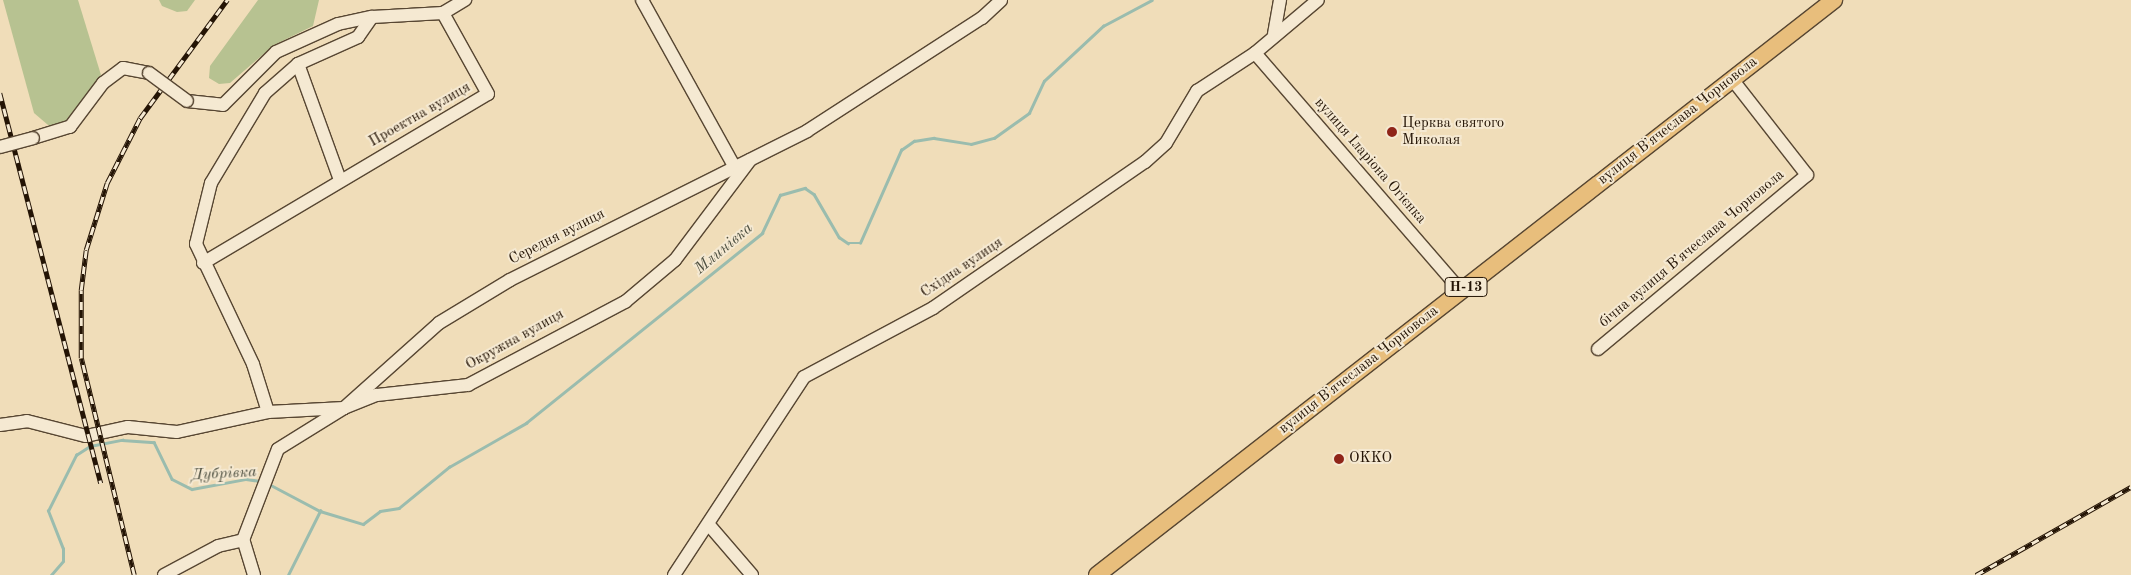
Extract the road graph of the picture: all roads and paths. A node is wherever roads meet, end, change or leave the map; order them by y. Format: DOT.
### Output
graph roads {
  1 [pos="465,0"];
  2 [pos="642,0"];
  3 [pos="1001,0"];
  4 [pos="1280,0"];
  5 [pos="1318,0"];
  6 [pos="1834,0"];
  7 [pos="443,13"];
  8 [pos="372,17"];
  9 [pos="1274,34"];
  10 [pos="1255,53"];
  11 [pos="298,64"];
  12 [pos="1732,79"];
  13 [pos="0,147"];
  14 [pos="750,160"];
  15 [pos="735,168"];
  16 [pos="340,180"];
  17 [pos="203,263"];
  18 [pos="1461,291"];
  19 [pos="1598,349"];
  20 [pos="344,408"];
  21 [pos="268,412"];
  22 [pos="0,425"];
  23 [pos="709,525"];
  24 [pos="243,540"];
  25 [pos="164,575"];
  26 [pos="254,575"];
  27 [pos="674,575"];
  28 [pos="752,575"];
  29 [pos="1097,575"];
  1 -- 7 [label="street"];
  2 -- 15 [label="street"];
  3 -- 14 [label="street, Середня вулиця"];
  4 -- 9 [label="street"];
  5 -- 9 [label="street, Східна вулиця"];
  6 -- 12 [label="main road, вулиця Вʼячеслава Чорновола / Н-13"];
  7 -- 8 [label="street"];
  7 -- 16 [label="street, Проектна вулиця"];
  8 -- 11 [label="street"];
  8 -- 13 [label="street, bridge"];
  9 -- 10 [label="street, Східна вулиця"];
  10 -- 18 [label="street, вулиця Іларіона Огієнка"];
  10 -- 23 [label="street, Східна вулиця"];
  11 -- 16 [label="street"];
  11 -- 17 [label="street"];
  12 -- 18 [label="main road, вулиця Вʼячеслава Чорновола / Н-13"];
  12 -- 19 [label="street, бічна вулиця Вʼячеслава Чорновола"];
  14 -- 15 [label="street, Середня вулиця"];
  14 -- 20 [label="street, Окружна вулиця"];
  15 -- 20 [label="street, Середня вулиця"];
  16 -- 17 [label="street, Проектна вулиця"];
  17 -- 21 [label="street"];
  18 -- 29 [label="main road, вулиця Вʼячеслава Чорновола / Н-13"];
  20 -- 21 [label="street"];
  20 -- 24 [label="street, Окружна вулиця"];
  21 -- 22 [label="street"];
  23 -- 27 [label="street, Східна вулиця"];
  23 -- 28 [label="street"];
  24 -- 25 [label="street"];
  24 -- 26 [label="street"];
}
